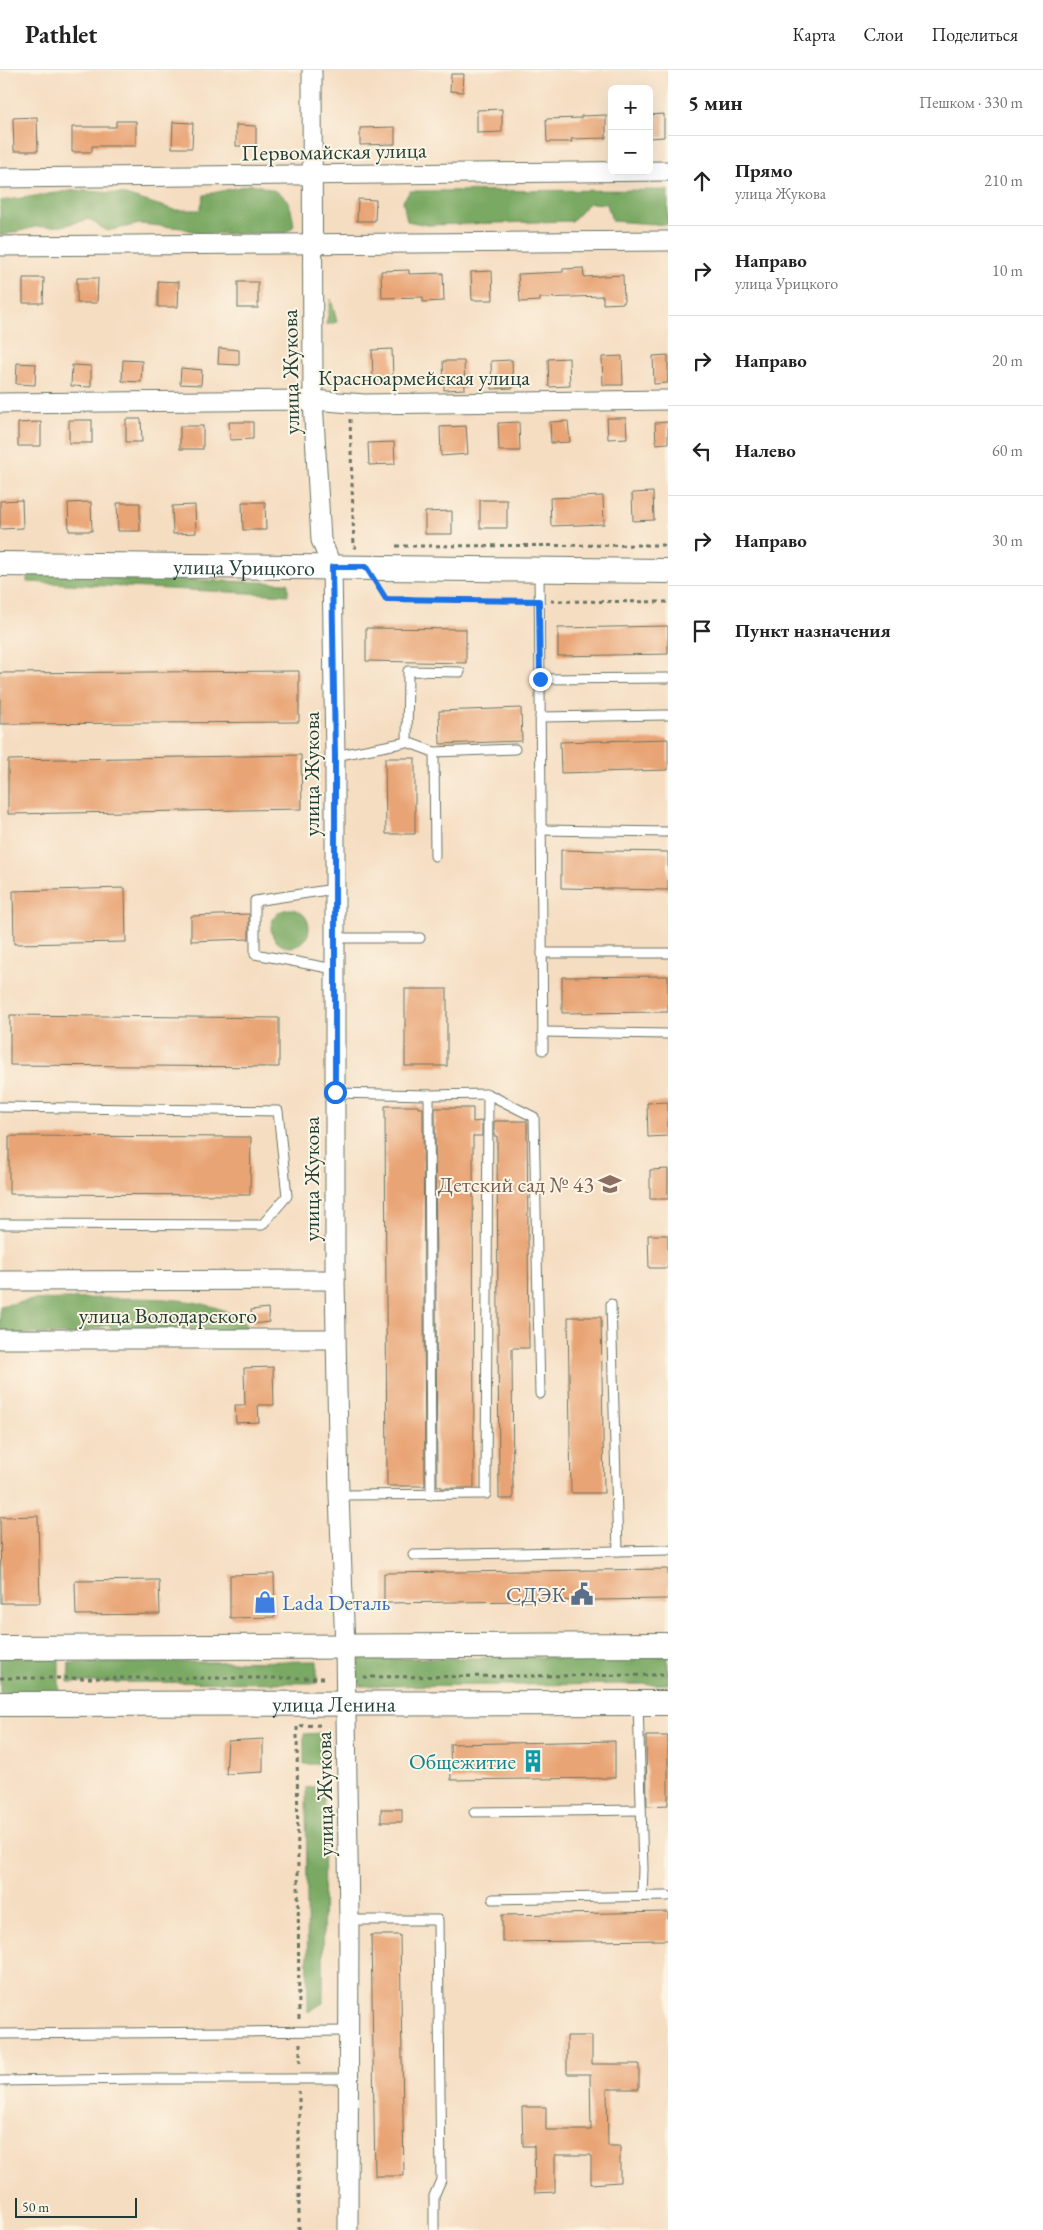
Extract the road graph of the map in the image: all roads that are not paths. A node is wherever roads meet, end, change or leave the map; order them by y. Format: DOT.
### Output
graph roads {
  1 [pos="312,70"];
  2 [pos="668,171"];
  3 [pos="312,175"];
  4 [pos="0,178"];
  5 [pos="668,241"];
  6 [pos="313,243"];
  7 [pos="0,246"];
  8 [pos="313,400"];
  9 [pos="668,400"];
  10 [pos="0,403"];
  11 [pos="0,564"];
  12 [pos="332,567"];
  13 [pos="539,570"];
  14 [pos="668,570"];
  15 [pos="460,672"];
  16 [pos="668,678"];
  17 [pos="540,679"];
  18 [pos="668,715"];
  19 [pos="540,717"];
  20 [pos="406,742"];
  21 [pos="515,750"];
  22 [pos="434,752"];
  23 [pos="335,756"];
  24 [pos="541,830"];
  25 [pos="668,832"];
  26 [pos="435,856"];
  27 [pos="334,889"];
  28 [pos="334,938"];
  29 [pos="420,938"];
  30 [pos="542,953"];
  31 [pos="668,953"];
  32 [pos="334,969"];
  33 [pos="543,1032"];
  34 [pos="668,1034"];
  35 [pos="543,1050"];
  36 [pos="335,1092"];
  37 [pos="488,1094"];
  38 [pos="429,1095"];
  39 [pos="0,1107"];
  40 [pos="0,1224"];
  41 [pos="335,1280"];
  42 [pos="0,1281"];
  43 [pos="611,1304"];
  44 [pos="0,1339"];
  45 [pos="336,1339"];
  46 [pos="540,1394"];
  47 [pos="339,1495"];
  48 [pos="431,1495"];
  49 [pos="668,1550"];
  50 [pos="618,1551"];
  51 [pos="413,1555"];
  52 [pos="668,1645"];
  53 [pos="346,1647"];
  54 [pos="0,1648"];
  55 [pos="346,1702"];
  56 [pos="638,1703"];
  57 [pos="668,1703"];
  58 [pos="0,1704"];
  59 [pos="641,1810"];
  60 [pos="474,1812"];
  61 [pos="642,1896"];
  62 [pos="668,1896"];
  63 [pos="493,1899"];
  64 [pos="350,1920"];
  65 [pos="349,2031"];
  66 [pos="0,2034"];
  67 [pos="348,2079"];
  68 [pos="0,2081"];
  69 [pos="348,2230"];
  70 [pos="434,2230"];
  1 -- 3 [label="street, улица Жукова"];
  2 -- 3 [label="street, Первомайская улица"];
  3 -- 4 [label="street, Первомайская улица"];
  3 -- 6 [label="street, улица Жукова"];
  5 -- 6 [label="street"];
  6 -- 7 [label="street"];
  6 -- 8 [label="street, улица Жукова"];
  8 -- 9 [label="street, Красноармейская улица"];
  8 -- 10 [label="street, Красноармейская улица"];
  8 -- 12 [label="street, улица Жукова"];
  11 -- 12 [label="street, улица Урицкого"];
  12 -- 13 [label="street, улица Урицкого"];
  12 -- 23 [label="street, улица Жукова"];
  13 -- 14 [label="street, улица Урицкого"];
  13 -- 17 [label="lane"];
  15 -- 20 [label="lane"];
  16 -- 17 [label="lane"];
  17 -- 19 [label="lane"];
  18 -- 19 [label="lane"];
  19 -- 24 [label="lane"];
  20 -- 22 [label="lane"];
  20 -- 23 [label="lane"];
  21 -- 22 [label="lane"];
  22 -- 26 [label="lane"];
  23 -- 27 [label="street, улица Жукова"];
  24 -- 25 [label="lane"];
  24 -- 30 [label="lane"];
  27 -- 28 [label="street, улица Жукова"];
  27 -- 32 [label="lane"];
  28 -- 29 [label="lane"];
  28 -- 32 [label="street, улица Жукова"];
  30 -- 31 [label="lane"];
  30 -- 33 [label="lane"];
  32 -- 36 [label="street, улица Жукова"];
  33 -- 34 [label="lane"];
  33 -- 35 [label="lane"];
  36 -- 38 [label="lane"];
  36 -- 41 [label="street, улица Жукова"];
  37 -- 38 [label="lane"];
  37 -- 46 [label="lane"];
  37 -- 48 [label="lane"];
  38 -- 48 [label="lane"];
  39 -- 40 [label="lane"];
  41 -- 42 [label="street, улица Володарского"];
  41 -- 45 [label="street, улица Жукова"];
  43 -- 50 [label="lane"];
  44 -- 45 [label="street, улица Володарского"];
  45 -- 47 [label="street, улица Жукова"];
  47 -- 48 [label="lane"];
  47 -- 53 [label="street, улица Жукова"];
  49 -- 50 [label="lane"];
  50 -- 51 [label="lane"];
  52 -- 53 [label="street"];
  53 -- 54 [label="street"];
  53 -- 55 [label="street, улица Жукова"];
  55 -- 56 [label="street, улица Ленина"];
  55 -- 58 [label="street, улица Ленина"];
  55 -- 64 [label="street, улица Жукова"];
  56 -- 57 [label="street, улица Ленина"];
  56 -- 59 [label="lane"];
  59 -- 60 [label="lane"];
  59 -- 61 [label="lane"];
  61 -- 62 [label="lane"];
  61 -- 63 [label="lane"];
  64 -- 65 [label="street, улица Жукова"];
  64 -- 70 [label="lane"];
  65 -- 66 [label="lane"];
  65 -- 67 [label="street, улица Жукова"];
  67 -- 68 [label="lane"];
  67 -- 69 [label="street, улица Жукова"];
}
